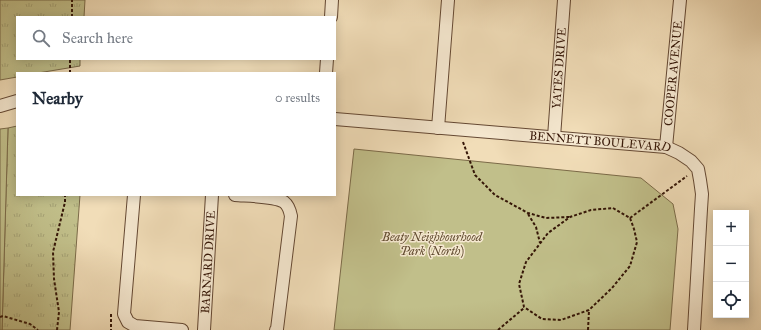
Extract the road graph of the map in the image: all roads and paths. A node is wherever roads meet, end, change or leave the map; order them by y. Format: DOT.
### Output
graph roads {
  1 [pos="72,0"];
  2 [pos="332,0"];
  3 [pos="448,0"];
  4 [pos="564,0"];
  5 [pos="680,0"];
  6 [pos="72,16"];
  7 [pos="330,16"];
  8 [pos="70,60"];
  9 [pos="327,60"];
  10 [pos="70,72"];
  11 [pos="326,72"];
  12 [pos="16,101"];
  13 [pos="0,106"];
  14 [pos="336,119"];
  15 [pos="438,128"];
  16 [pos="459,130"];
  17 [pos="554,137"];
  18 [pos="666,147"];
  19 [pos="698,169"];
  20 [pos="64,196"];
  21 [pos="134,196"];
  22 [pos="212,196"];
  23 [pos="245,196"];
  24 [pos="528,213"];
  25 [pos="570,217"];
  26 [pos="630,218"];
  27 [pos="540,243"];
  28 [pos="524,308"];
  29 [pos="589,310"];
  30 [pos="0,313"];
  31 [pos="2,317"];
  32 [pos="38,330"];
  33 [pos="57,330"];
  34 [pos="182,330"];
  35 [pos="204,330"];
  36 [pos="276,330"];
  37 [pos="498,330"];
  38 [pos="588,330"];
  39 [pos="694,330"];
  1 -- 6 [label="path"];
  2 -- 7 [label="street"];
  3 -- 15 [label="street"];
  4 -- 17 [label="street, YATES DRIVE"];
  5 -- 18 [label="street, COOPER AVENUE"];
  8 -- 10 [label="path"];
  9 -- 11 [label="street"];
  12 -- 13 [label="street"];
  14 -- 15 [label="street, BENNETT BOULEVARD"];
  15 -- 16 [label="street, BENNETT BOULEVARD"];
  16 -- 17 [label="street, BENNETT BOULEVARD"];
  16 -- 24 [label="path"];
  17 -- 18 [label="street, BENNETT BOULEVARD"];
  18 -- 19 [label="street, BENNETT BOULEVARD"];
  19 -- 26 [label="path"];
  19 -- 39 [label="street"];
  20 -- 33 [label="path"];
  21 -- 34 [label="street"];
  22 -- 35 [label="street, BARNARD DRIVE"];
  23 -- 36 [label="street"];
  24 -- 25 [label="path"];
  24 -- 27 [label="path"];
  25 -- 26 [label="path"];
  25 -- 27 [label="path"];
  26 -- 29 [label="path"];
  27 -- 28 [label="path"];
  28 -- 29 [label="path"];
  28 -- 37 [label="path"];
  29 -- 38 [label="path"];
  30 -- 31 [label="path"];
  31 -- 32 [label="path"];
}
